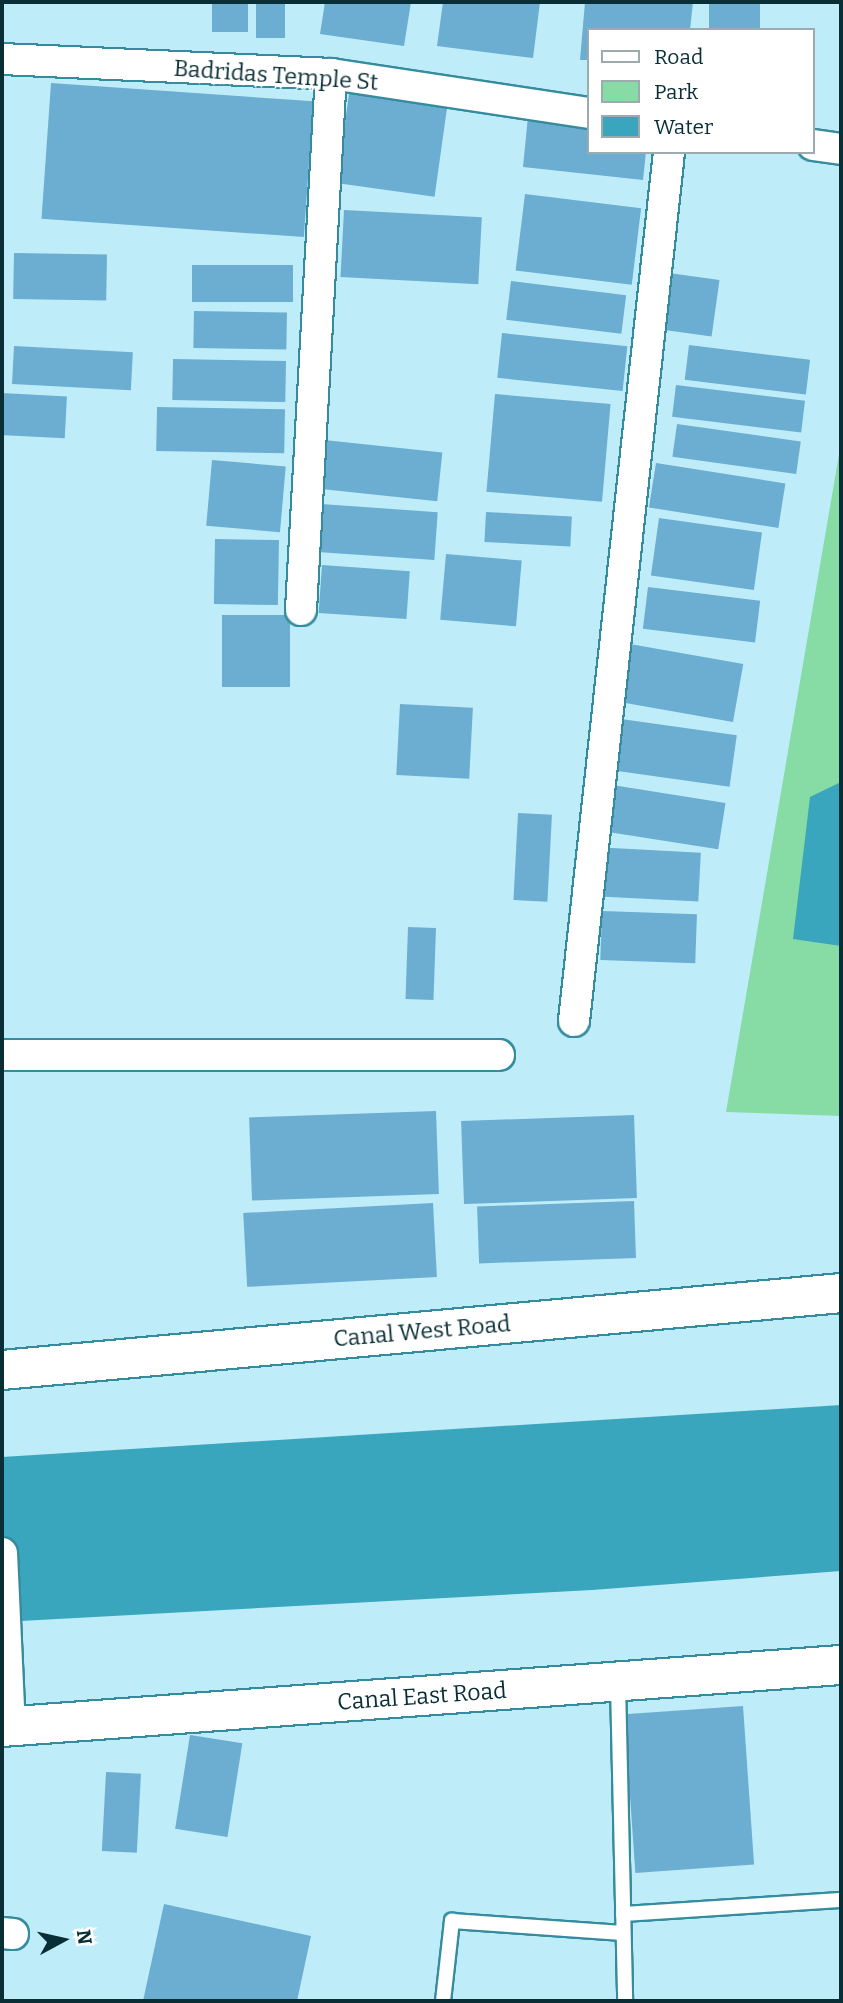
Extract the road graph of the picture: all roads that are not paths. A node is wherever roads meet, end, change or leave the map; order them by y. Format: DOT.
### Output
graph roads {
  1 [pos="2,59"];
  2 [pos="331,74"];
  3 [pos="588,113"];
  4 [pos="815,145"];
  5 [pos="841,149"];
  6 [pos="669,154"];
  7 [pos="301,610"];
  8 [pos="574,1021"];
  9 [pos="2,1055"];
  10 [pos="499,1055"];
  11 [pos="841,1293"];
  12 [pos="2,1370"];
  13 [pos="2,1553"];
  14 [pos="841,1665"];
  15 [pos="618,1682"];
  16 [pos="6,1727"];
  17 [pos="841,1900"];
  18 [pos="623,1914"];
  19 [pos="623,1933"];
  20 [pos="443,2001"];
  21 [pos="625,2001"];
  1 -- 2 [label="street, Badridas Temple St"];
  2 -- 3 [label="street, Badridas Temple St"];
  2 -- 7 [label="street"];
  4 -- 5 [label="street"];
  6 -- 8 [label="street"];
  9 -- 10 [label="street"];
  11 -- 12 [label="main road, Canal West Road"];
  13 -- 16 [label="street"];
  14 -- 15 [label="main road, Canal East Road"];
  15 -- 16 [label="main road, Canal East Road"];
  15 -- 18 [label="lane"];
  17 -- 18 [label="lane"];
  18 -- 19 [label="lane"];
  19 -- 20 [label="lane"];
  19 -- 21 [label="lane"];
}
